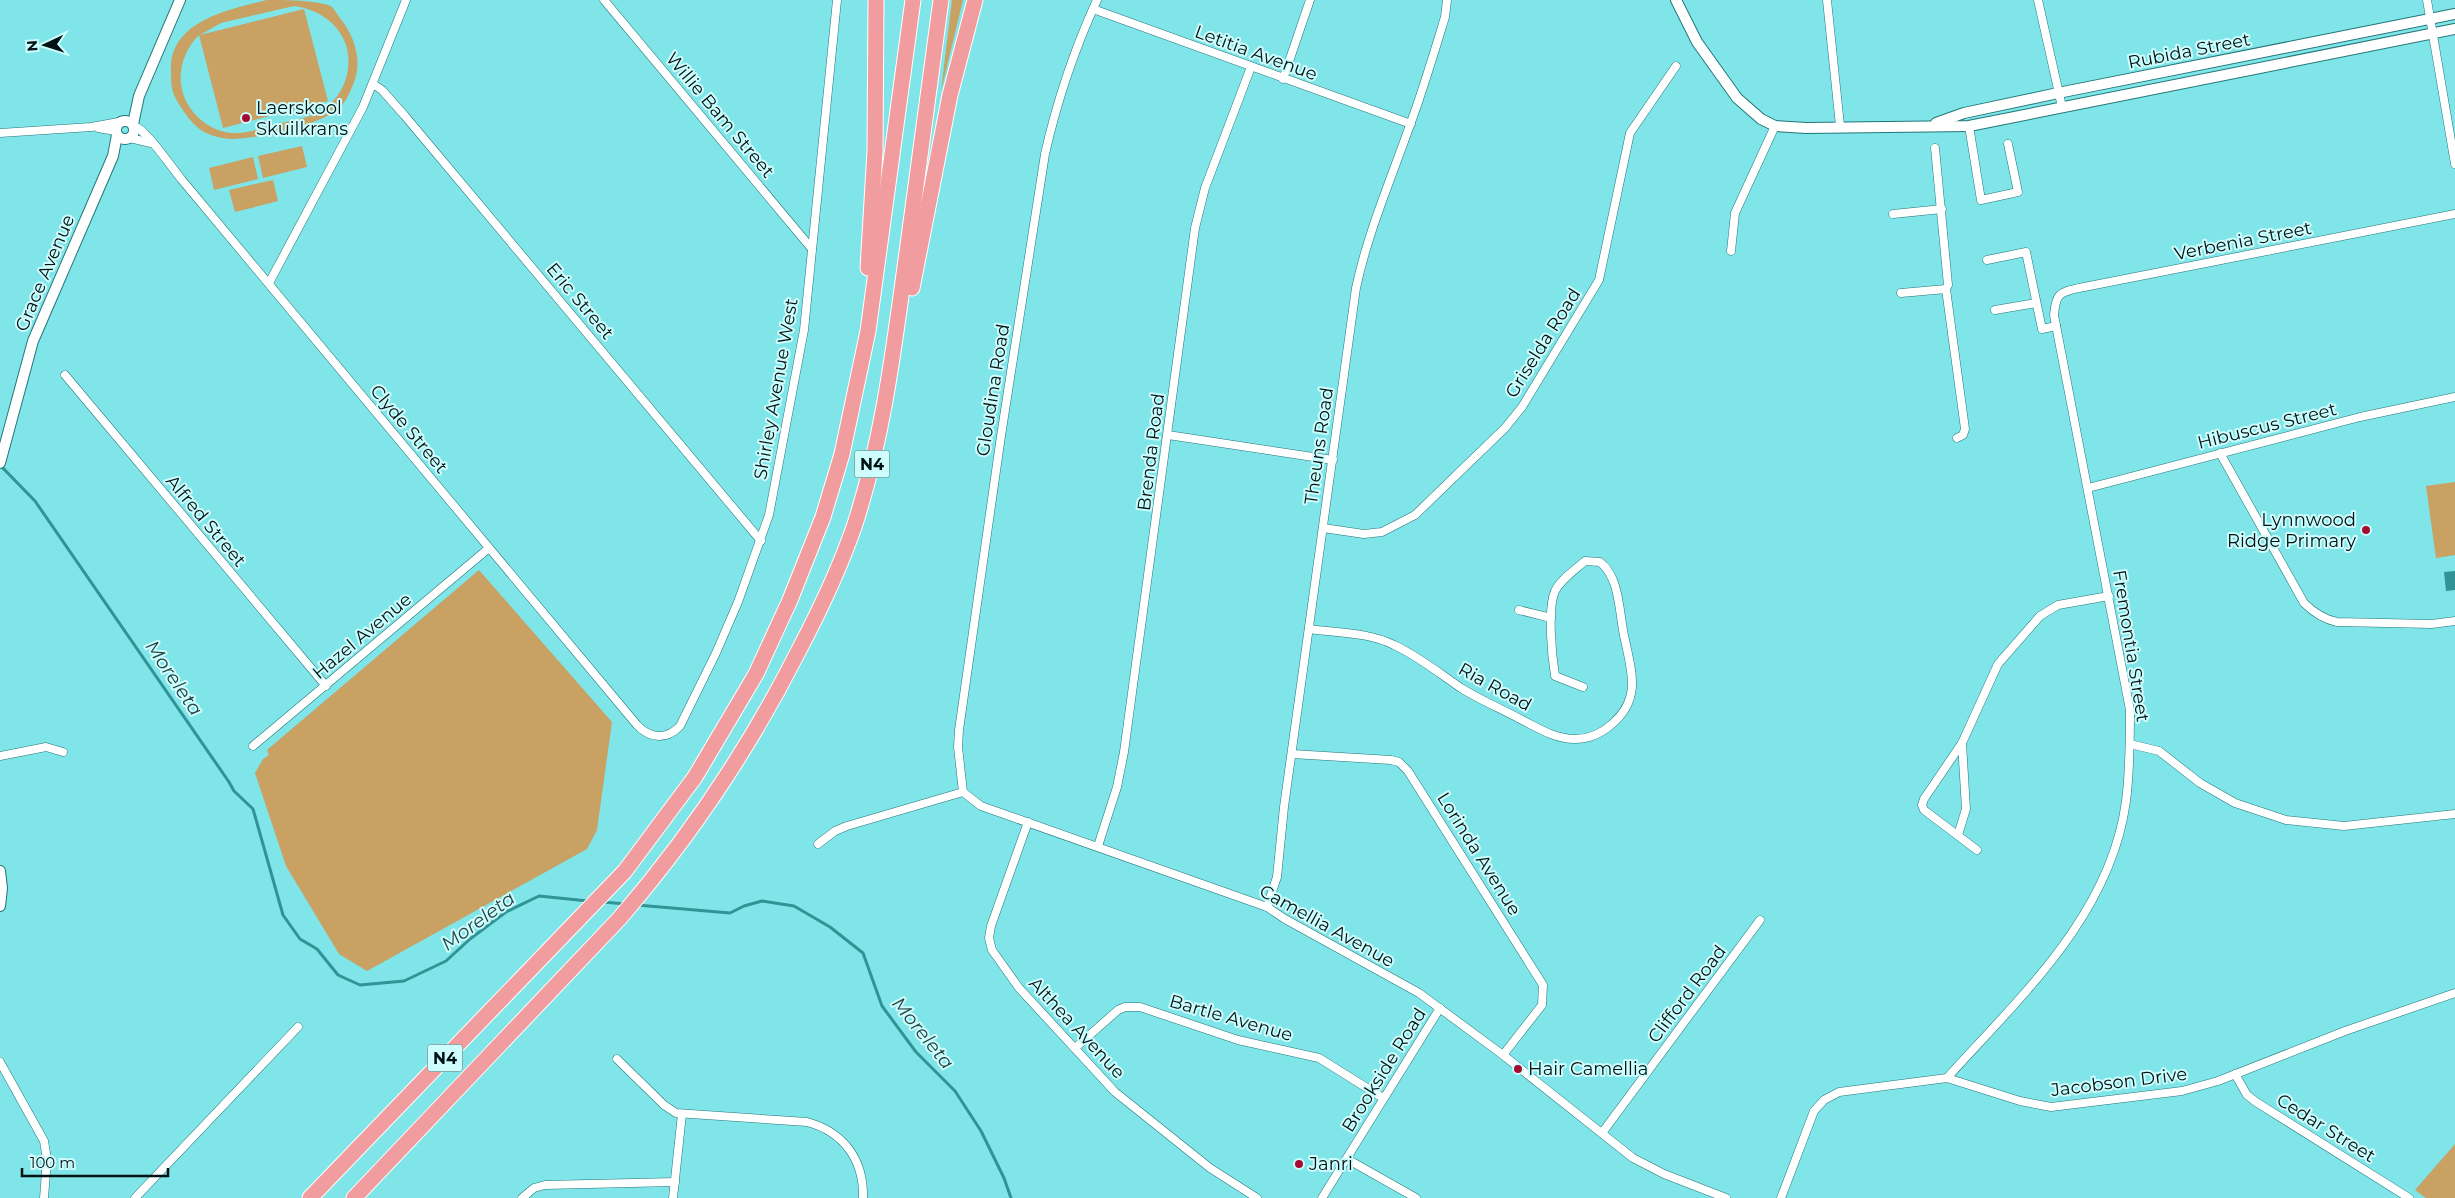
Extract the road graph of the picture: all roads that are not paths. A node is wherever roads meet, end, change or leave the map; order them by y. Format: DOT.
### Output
graph roads {
  1 [pos="180,0"];
  2 [pos="406,0"];
  3 [pos="604,0"];
  4 [pos="837,0"];
  5 [pos="876,0"];
  6 [pos="913,0"];
  7 [pos="941,0"];
  8 [pos="975,0"];
  9 [pos="1097,0"];
  10 [pos="1310,0"];
  11 [pos="1447,0"];
  12 [pos="1676,0"];
  13 [pos="1827,0"];
  14 [pos="2038,0"];
  15 [pos="2427,0"];
  16 [pos="1092,9"];
  17 [pos="2455,14"];
  18 [pos="2429,19"];
  19 [pos="2455,29"];
  20 [pos="2432,34"];
  21 [pos="1676,66"];
  22 [pos="1251,67"];
  23 [pos="1283,79"];
  24 [pos="373,84"];
  25 [pos="2058,93"];
  26 [pos="140,96"];
  27 [pos="2062,107"];
  28 [pos="1411,124"];
  29 [pos="133,125"];
  30 [pos="1931,125"];
  31 [pos="1775,126"];
  32 [pos="1840,126"];
  33 [pos="1969,126"];
  34 [pos="122,131"];
  35 [pos="0,133"];
  36 [pos="151,143"];
  37 [pos="2008,144"];
  38 [pos="1935,148"];
  39 [pos="2455,164"];
  40 [pos="1942,209"];
  41 [pos="1893,214"];
  42 [pos="2455,214"];
  43 [pos="812,248"];
  44 [pos="1731,251"];
  45 [pos="1988,260"];
  46 [pos="269,283"];
  47 [pos="1946,289"];
  48 [pos="1902,293"];
  49 [pos="2036,303"];
  50 [pos="1995,310"];
  51 [pos="2054,315"];
  52 [pos="2056,326"];
  53 [pos="868,331"];
  54 [pos="64,375"];
  55 [pos="2455,397"];
  56 [pos="887,399"];
  57 [pos="1168,435"];
  58 [pos="1957,438"];
  59 [pos="2220,453"];
  60 [pos="1333,460"];
  61 [pos="0,463"];
  62 [pos="2088,488"];
  63 [pos="1323,528"];
  64 [pos="761,541"];
  65 [pos="489,548"];
  66 [pos="2109,596"];
  67 [pos="1520,610"];
  68 [pos="1551,618"];
  69 [pos="2455,621"];
  70 [pos="1309,629"];
  71 [pos="326,686"];
  72 [pos="1583,686"];
  73 [pos="645,733"];
  74 [pos="1962,743"];
  75 [pos="2130,744"];
  76 [pos="253,746"];
  77 [pos="63,752"];
  78 [pos="1292,754"];
  79 [pos="0,756"];
  80 [pos="963,792"];
  81 [pos="2455,814"];
  82 [pos="1028,822"];
  83 [pos="1958,834"];
  84 [pos="818,844"];
  85 [pos="1098,846"];
  86 [pos="1977,850"];
  87 [pos="0,871"];
  88 [pos="0,906"];
  89 [pos="1267,907"];
  90 [pos="1760,920"];
  91 [pos="2455,993"];
  92 [pos="1440,1008"];
  93 [pos="298,1026"];
  94 [pos="1075,1048"];
  95 [pos="1503,1055"];
  96 [pos="617,1059"];
  97 [pos="0,1062"];
  98 [pos="2235,1074"];
  99 [pos="1947,1078"];
  100 [pos="1383,1098"];
  101 [pos="682,1114"];
  102 [pos="1602,1133"];
  103 [pos="1348,1159"];
  104 [pos="675,1182"];
  105 [pos="141,1192"];
  106 [pos="310,1197"];
  107 [pos="44,1198"];
  108 [pos="135,1198"];
  109 [pos="148,1198"];
  110 [pos="355,1198"];
  111 [pos="522,1198"];
  112 [pos="673,1198"];
  113 [pos="863,1198"];
  114 [pos="1257,1198"];
  115 [pos="1322,1198"];
  116 [pos="1416,1198"];
  117 [pos="1726,1198"];
  118 [pos="1781,1198"];
  119 [pos="2409,1198"];
  1 -- 26 [label="street, Grace Avenue"];
  2 -- 24 [label="street"];
  3 -- 43 [label="street, Willie Bam Street"];
  4 -- 43 [label="street, Shirley Avenue West"];
  5 -- 53 [label="highway"];
  6 -- 53 [label="highway, N4"];
  7 -- 56 [label="highway, N4"];
  8 -- 56 [label="highway"];
  9 -- 16 [label="street, Gloudina Road"];
  10 -- 23 [label="street"];
  11 -- 28 [label="street, Theuns Road"];
  12 -- 31 [label="street, Rubida Street"];
  13 -- 32 [label="street"];
  14 -- 25 [label="street"];
  15 -- 18 [label="street"];
  16 -- 22 [label="street, Letitia Avenue"];
  16 -- 80 [label="street, Gloudina Road"];
  17 -- 18 [label="street, Rubida Street"];
  18 -- 20 [label="street"];
  18 -- 25 [label="street, Rubida Street"];
  19 -- 20 [label="street, Rubida Street"];
  20 -- 27 [label="street, Rubida Street"];
  20 -- 39 [label="street"];
  21 -- 63 [label="street, Griselda Road"];
  22 -- 23 [label="street, Letitia Avenue"];
  22 -- 57 [label="street, Brenda Road"];
  23 -- 28 [label="street, Letitia Avenue"];
  24 -- 46 [label="street"];
  24 -- 64 [label="street, Eric Street"];
  25 -- 27 [label="street"];
  25 -- 30 [label="street, Rubida Street"];
  26 -- 29 [label="street, Grace Avenue"];
  26 -- 34 [label="street, Grace Avenue"];
  27 -- 33 [label="street, Rubida Street"];
  28 -- 60 [label="street, Theuns Road"];
  29 -- 34 [label="street"];
  29 -- 36 [label="street, Clyde Street"];
  30 -- 32 [label="street, Rubida Street"];
  30 -- 33 [label="street, Rubida Street"];
  31 -- 32 [label="street, Rubida Street"];
  31 -- 44 [label="street"];
  33 -- 37 [label="street"];
  34 -- 35 [label="street"];
  34 -- 36 [label="street"];
  34 -- 61 [label="street, Grace Avenue"];
  36 -- 46 [label="street, Clyde Street"];
  38 -- 40 [label="street"];
  40 -- 41 [label="street"];
  40 -- 47 [label="street"];
  42 -- 51 [label="street, Verbenia Street"];
  43 -- 64 [label="street, Shirley Avenue West"];
  45 -- 49 [label="street"];
  46 -- 65 [label="street, Clyde Street"];
  47 -- 48 [label="street"];
  47 -- 58 [label="street"];
  49 -- 50 [label="street"];
  49 -- 52 [label="street"];
  51 -- 52 [label="street, Fremontia Street"];
  52 -- 62 [label="street, Fremontia Street"];
  53 -- 106 [label="highway, N4"];
  54 -- 71 [label="street, Alfred Street"];
  55 -- 59 [label="street, Hibuscus Street"];
  56 -- 110 [label="highway, N4"];
  57 -- 60 [label="street"];
  57 -- 85 [label="street, Brenda Road"];
  59 -- 62 [label="street, Hibuscus Street"];
  59 -- 69 [label="street"];
  60 -- 63 [label="street, Theuns Road"];
  62 -- 66 [label="street, Fremontia Street"];
  63 -- 70 [label="street, Theuns Road"];
  64 -- 73 [label="street, Shirley Avenue West"];
  65 -- 71 [label="street, Hazel Avenue"];
  65 -- 73 [label="street, Clyde Street"];
  66 -- 74 [label="street"];
  66 -- 75 [label="street, Fremontia Street"];
  67 -- 68 [label="street"];
  68 -- 70 [label="street, Ria Road"];
  68 -- 72 [label="street"];
  70 -- 78 [label="street, Theuns Road"];
  71 -- 76 [label="street, Hazel Avenue"];
  74 -- 83 [label="street"];
  74 -- 83 [label="street"];
  75 -- 81 [label="street"];
  75 -- 99 [label="street, Fremontia Street"];
  77 -- 79 [label="street"];
  78 -- 89 [label="street, Theuns Road"];
  78 -- 95 [label="street, Lorinda Avenue"];
  80 -- 82 [label="street, Camellia Avenue"];
  80 -- 84 [label="street"];
  82 -- 85 [label="street, Camellia Avenue"];
  82 -- 94 [label="street, Althea Avenue"];
  83 -- 86 [label="street"];
  85 -- 89 [label="street, Camellia Avenue"];
  87 -- 88 [label="street"];
  89 -- 92 [label="street, Camellia Avenue"];
  90 -- 102 [label="street, Clifford Road"];
  91 -- 98 [label="street, Jacobson Drive"];
  92 -- 95 [label="street, Camellia Avenue"];
  92 -- 100 [label="street, Brookside Road"];
  93 -- 105 [label="street"];
  94 -- 100 [label="street, Bartle Avenue"];
  94 -- 114 [label="street, Althea Avenue"];
  95 -- 102 [label="street, Camellia Avenue"];
  96 -- 101 [label="street"];
  97 -- 107 [label="street"];
  98 -- 99 [label="street, Jacobson Drive"];
  98 -- 119 [label="street, Cedar Street"];
  99 -- 118 [label="street, Jacobson Drive"];
  100 -- 103 [label="street, Brookside Road"];
  101 -- 104 [label="street"];
  101 -- 113 [label="street"];
  102 -- 117 [label="street, Camellia Avenue"];
  103 -- 115 [label="street, Brookside Road"];
  103 -- 116 [label="street"];
  104 -- 111 [label="street"];
  104 -- 112 [label="street"];
  105 -- 108 [label="street"];
  105 -- 109 [label="street"];
}
